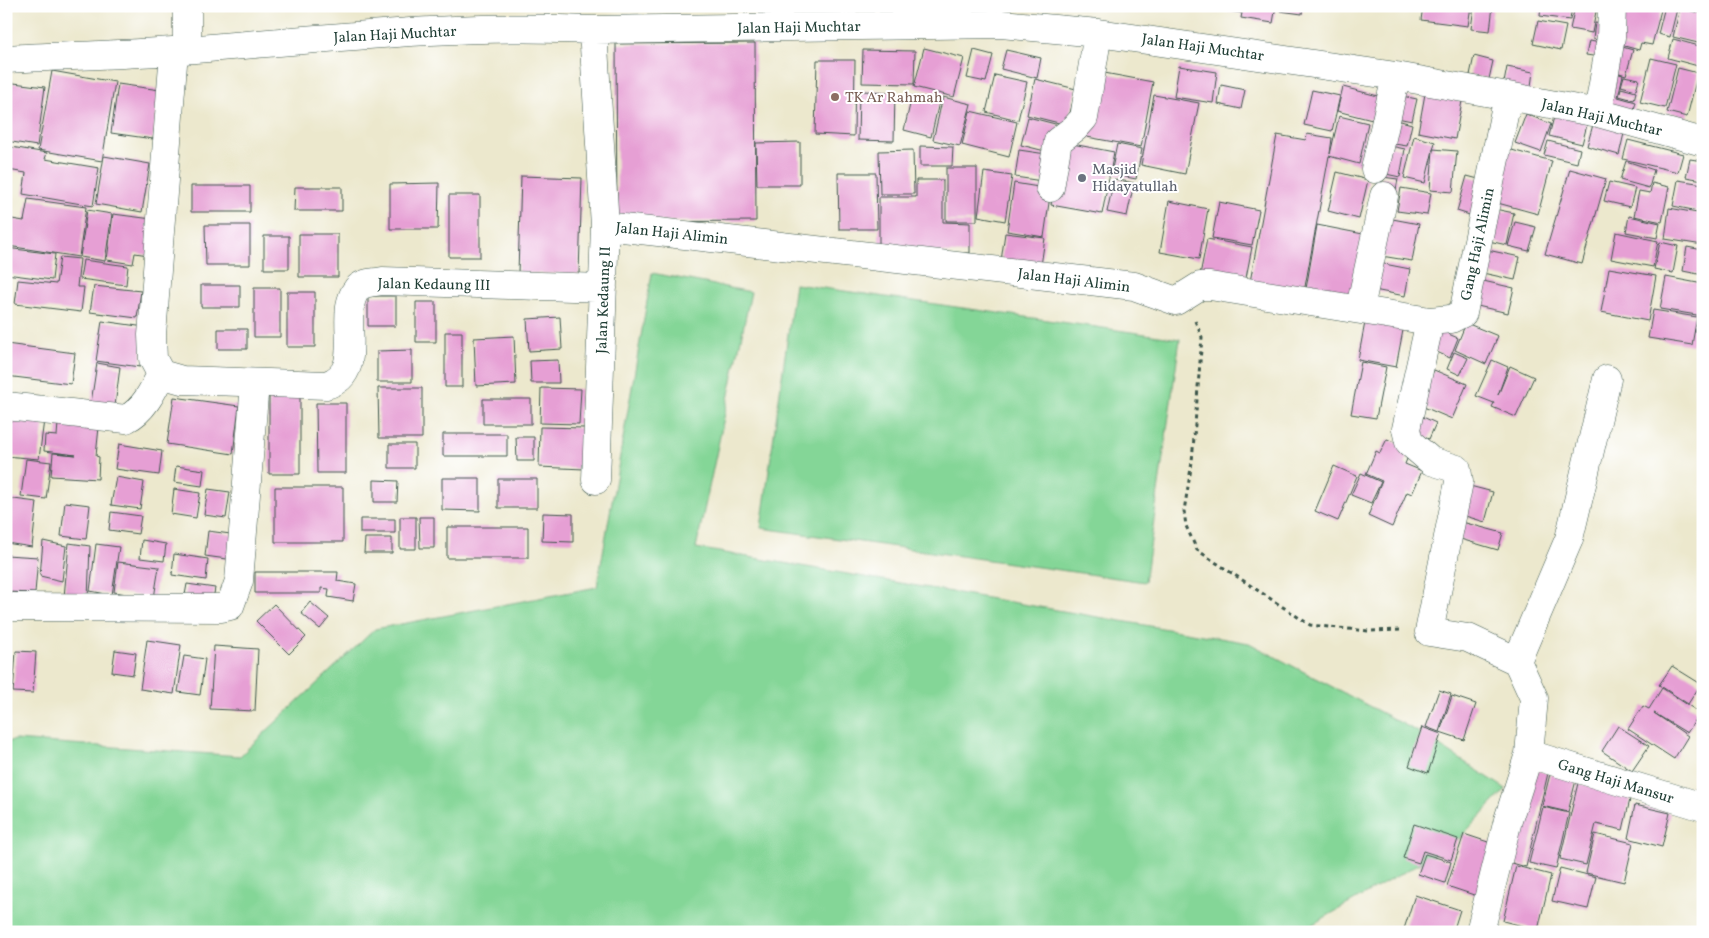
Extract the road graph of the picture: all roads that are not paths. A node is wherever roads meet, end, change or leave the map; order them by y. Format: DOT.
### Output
graph roads {
  1 [pos="187,6"];
  2 [pos="1612,6"];
  3 [pos="1000,15"];
  4 [pos="530,17"];
  5 [pos="593,30"];
  6 [pos="1098,33"];
  7 [pos="180,50"];
  8 [pos="6,59"];
  9 [pos="1396,76"];
  10 [pos="1508,96"];
  11 [pos="1598,113"];
  12 [pos="1703,142"];
  13 [pos="1376,169"];
  14 [pos="1050,188"];
  15 [pos="1384,196"];
  16 [pos="605,226"];
  17 [pos="603,288"];
  18 [pos="1360,308"];
  19 [pos="1430,321"];
  20 [pos="161,374"];
  21 [pos="1607,379"];
  22 [pos="254,383"];
  23 [pos="6,406"];
  24 [pos="596,480"];
  25 [pos="6,607"];
  26 [pos="1518,662"];
  27 [pos="1529,754"];
  28 [pos="1703,807"];
  29 [pos="1480,932"];
  1 -- 7 [label="street"];
  2 -- 11 [label="street"];
  3 -- 5 [label="street, Jalan Haji Muchtar"];
  3 -- 6 [label="street, Jalan Haji Muchtar"];
  4 -- 5 [label="street, Jalan Haji Muchtar"];
  4 -- 7 [label="street, Jalan Haji Muchtar"];
  5 -- 16 [label="street, Jalan Kedaung II"];
  6 -- 9 [label="street, Jalan Haji Muchtar"];
  6 -- 14 [label="street"];
  7 -- 8 [label="street, Jalan Haji Muchtar"];
  7 -- 20 [label="street"];
  9 -- 10 [label="street, Jalan Haji Muchtar"];
  9 -- 13 [label="street"];
  10 -- 11 [label="street, Jalan Haji Muchtar"];
  10 -- 19 [label="street, Gang Haji Alimin"];
  11 -- 12 [label="street, Jalan Haji Muchtar"];
  15 -- 18 [label="street"];
  16 -- 17 [label="street, Jalan Kedaung II"];
  16 -- 18 [label="street, Jalan Haji Alimin"];
  17 -- 22 [label="street, Jalan Kedaung III"];
  17 -- 24 [label="street, Jalan Kedaung II"];
  18 -- 19 [label="street"];
  19 -- 26 [label="street"];
  20 -- 22 [label="street, Jalan Kedaung III"];
  20 -- 23 [label="street"];
  21 -- 26 [label="street"];
  22 -- 25 [label="street"];
  26 -- 27 [label="street"];
  27 -- 28 [label="street, Gang Haji Mansur"];
  27 -- 29 [label="street"];
}
